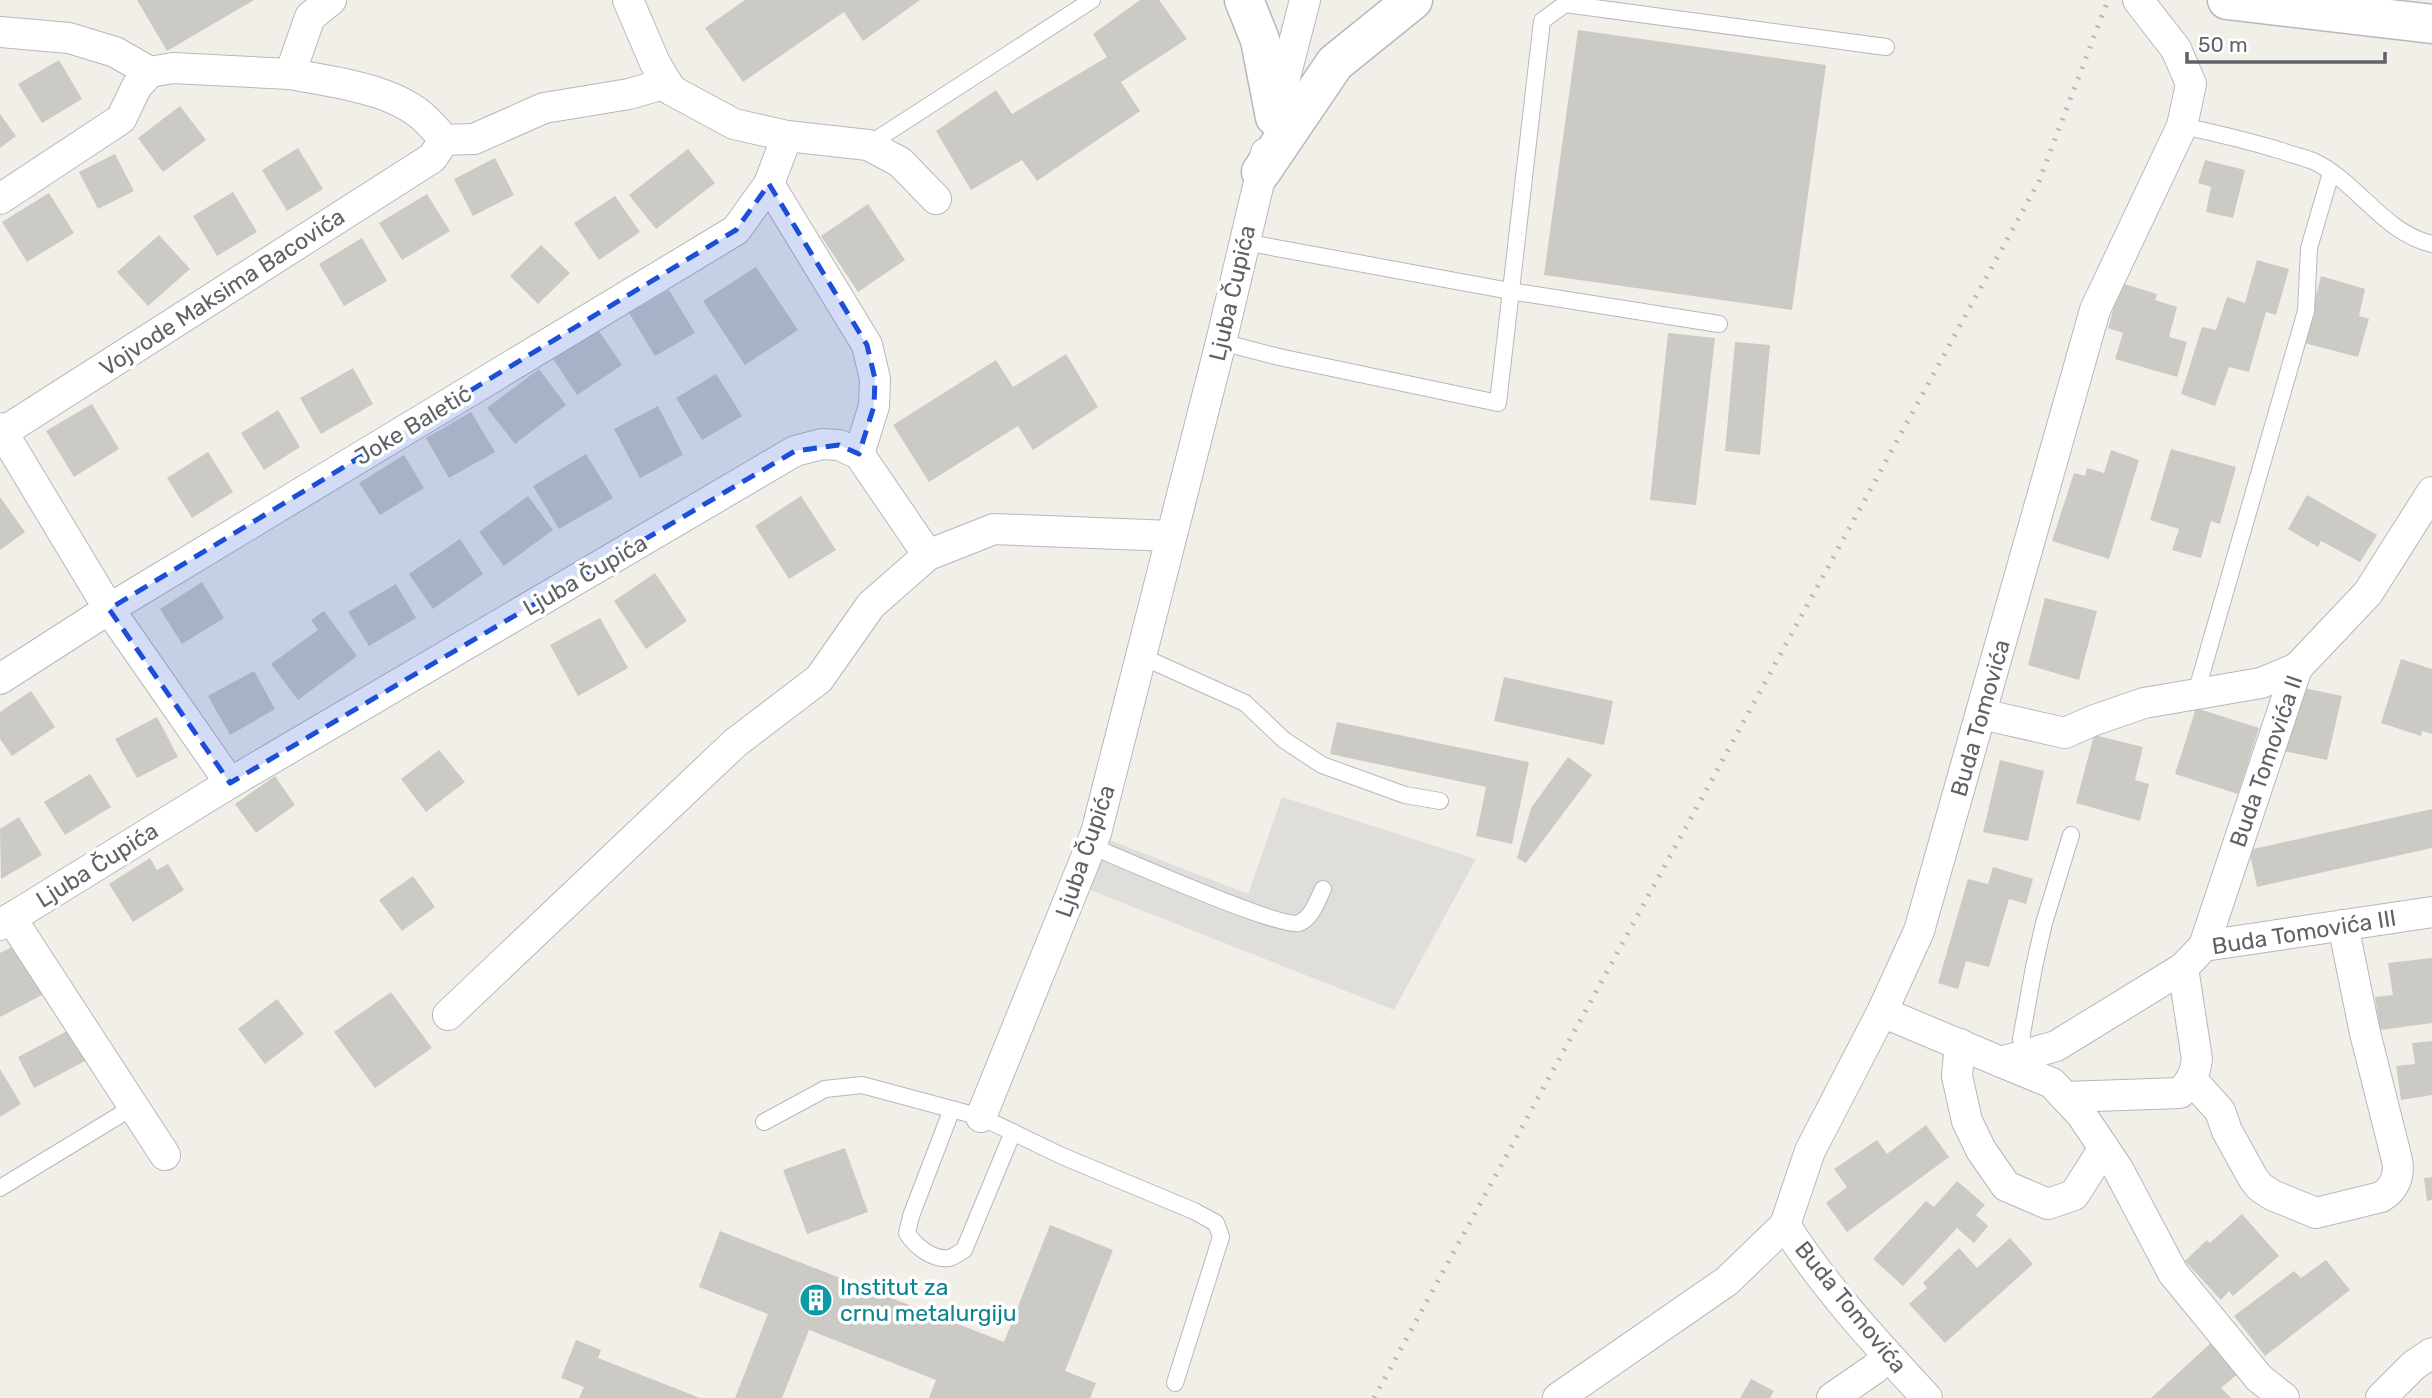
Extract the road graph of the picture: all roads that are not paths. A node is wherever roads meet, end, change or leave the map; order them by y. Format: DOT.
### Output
graph roads {
  1 [pos="331,0"];
  2 [pos="628,0"];
  3 [pos="1092,0"];
  4 [pos="1244,0"];
  5 [pos="1305,0"];
  6 [pos="1413,0"];
  7 [pos="2138,0"];
  8 [pos="2227,0"];
  9 [pos="2432,24"];
  10 [pos="0,32"];
  11 [pos="1886,47"];
  12 [pos="150,72"];
  13 [pos="290,74"];
  14 [pos="667,83"];
  15 [pos="1275,117"];
  16 [pos="2182,125"];
  17 [pos="787,136"];
  18 [pos="440,143"];
  19 [pos="868,145"];
  20 [pos="1261,172"];
  21 [pos="2331,173"];
  22 [pos="769,184"];
  23 [pos="0,199"];
  24 [pos="936,199"];
  25 [pos="1244,242"];
  26 [pos="2432,244"];
  27 [pos="1510,291"];
  28 [pos="1719,324"];
  29 [pos="1221,342"];
  30 [pos="1,431"];
  31 [pos="859,454"];
  32 [pos="2432,492"];
  33 [pos="1171,536"];
  34 [pos="928,555"];
  35 [pos="109,609"];
  36 [pos="1143,656"];
  37 [pos="2297,668"];
  38 [pos="0,679"];
  39 [pos="2196,693"];
  40 [pos="1981,714"];
  41 [pos="230,783"];
  42 [pos="1440,801"];
  43 [pos="2071,835"];
  44 [pos="1091,846"];
  45 [pos="1323,889"];
  46 [pos="2432,912"];
  47 [pos="5,921"];
  48 [pos="2343,925"];
  49 [pos="2204,946"];
  50 [pos="2183,968"];
  51 [pos="1882,1012"];
  52 [pos="448,1015"];
  53 [pos="1960,1044"];
  54 [pos="2013,1058"];
  55 [pos="2192,1080"];
  56 [pos="2065,1097"];
  57 [pos="133,1107"];
  58 [pos="952,1108"];
  59 [pos="981,1117"];
  60 [pos="764,1122"];
  61 [pos="1013,1132"];
  62 [pos="2104,1148"];
  63 [pos="165,1155"];
  64 [pos="0,1188"];
  65 [pos="1785,1225"];
  66 [pos="2432,1353"];
  67 [pos="1888,1356"];
  68 [pos="1175,1383"];
  69 [pos="1558,1398"];
  70 [pos="1832,1398"];
  71 [pos="1927,1398"];
  72 [pos="2284,1398"];
  73 [pos="2381,1398"];
  1 -- 13 [label="street"];
  2 -- 14 [label="street"];
  3 -- 19 [label="lane"];
  4 -- 15 [label="street"];
  5 -- 15 [label="street, Ljuba Čupića"];
  6 -- 20 [label="street"];
  7 -- 16 [label="street, Buda Tomovića"];
  8 -- 9 [label="street"];
  10 -- 12 [label="street"];
  11 -- 27 [label="lane"];
  12 -- 13 [label="street"];
  12 -- 23 [label="street"];
  13 -- 18 [label="street"];
  14 -- 17 [label="street"];
  14 -- 18 [label="street"];
  15 -- 20 [label="street, Ljuba Čupića"];
  16 -- 21 [label="lane"];
  16 -- 40 [label="street, Buda Tomovića"];
  17 -- 19 [label="street"];
  17 -- 22 [label="street, Joke Baletić"];
  18 -- 30 [label="street, Vojvode Maksima Bacovića"];
  19 -- 24 [label="street"];
  20 -- 25 [label="street, Ljuba Čupića"];
  21 -- 26 [label="lane"];
  21 -- 39 [label="lane"];
  22 -- 31 [label="street"];
  22 -- 35 [label="street, Joke Baletić"];
  25 -- 27 [label="lane"];
  25 -- 29 [label="street, Ljuba Čupića"];
  27 -- 28 [label="lane"];
  27 -- 29 [label="lane"];
  29 -- 33 [label="street, Ljuba Čupića"];
  30 -- 35 [label="street"];
  31 -- 34 [label="street"];
  31 -- 41 [label="street, Ljuba Čupića"];
  32 -- 37 [label="street, Buda Tomovića II"];
  33 -- 34 [label="street"];
  33 -- 36 [label="street, Ljuba Čupića"];
  34 -- 52 [label="street"];
  35 -- 38 [label="street, Joke Baletić"];
  35 -- 41 [label="street"];
  36 -- 42 [label="lane"];
  36 -- 44 [label="street, Ljuba Čupića"];
  37 -- 39 [label="street"];
  37 -- 49 [label="street, Buda Tomovića II"];
  39 -- 40 [label="street"];
  40 -- 51 [label="street, Buda Tomovića"];
  41 -- 47 [label="street, Ljuba Čupića"];
  43 -- 54 [label="lane"];
  44 -- 45 [label="lane"];
  44 -- 59 [label="street, Ljuba Čupića"];
  46 -- 48 [label="street, Buda Tomovića III"];
  47 -- 57 [label="street"];
  48 -- 49 [label="street, Buda Tomovića III"];
  48 -- 55 [label="street"];
  49 -- 50 [label="street, Buda Tomovića III"];
  50 -- 54 [label="street, Buda Tomovića III"];
  50 -- 55 [label="street"];
  51 -- 53 [label="street"];
  51 -- 65 [label="street, Buda Tomovića"];
  53 -- 54 [label="street"];
  53 -- 62 [label="street"];
  54 -- 56 [label="street"];
  55 -- 56 [label="street"];
  56 -- 62 [label="street"];
  57 -- 63 [label="street"];
  57 -- 64 [label="lane"];
  58 -- 59 [label="lane"];
  58 -- 60 [label="lane"];
  58 -- 61 [label="lane"];
  59 -- 61 [label="lane"];
  61 -- 68 [label="lane"];
  62 -- 72 [label="street"];
  65 -- 67 [label="street, Buda Tomovića"];
  65 -- 69 [label="street"];
  66 -- 73 [label="street"];
  67 -- 70 [label="street"];
  67 -- 71 [label="street, Buda Tomovića"];
}
